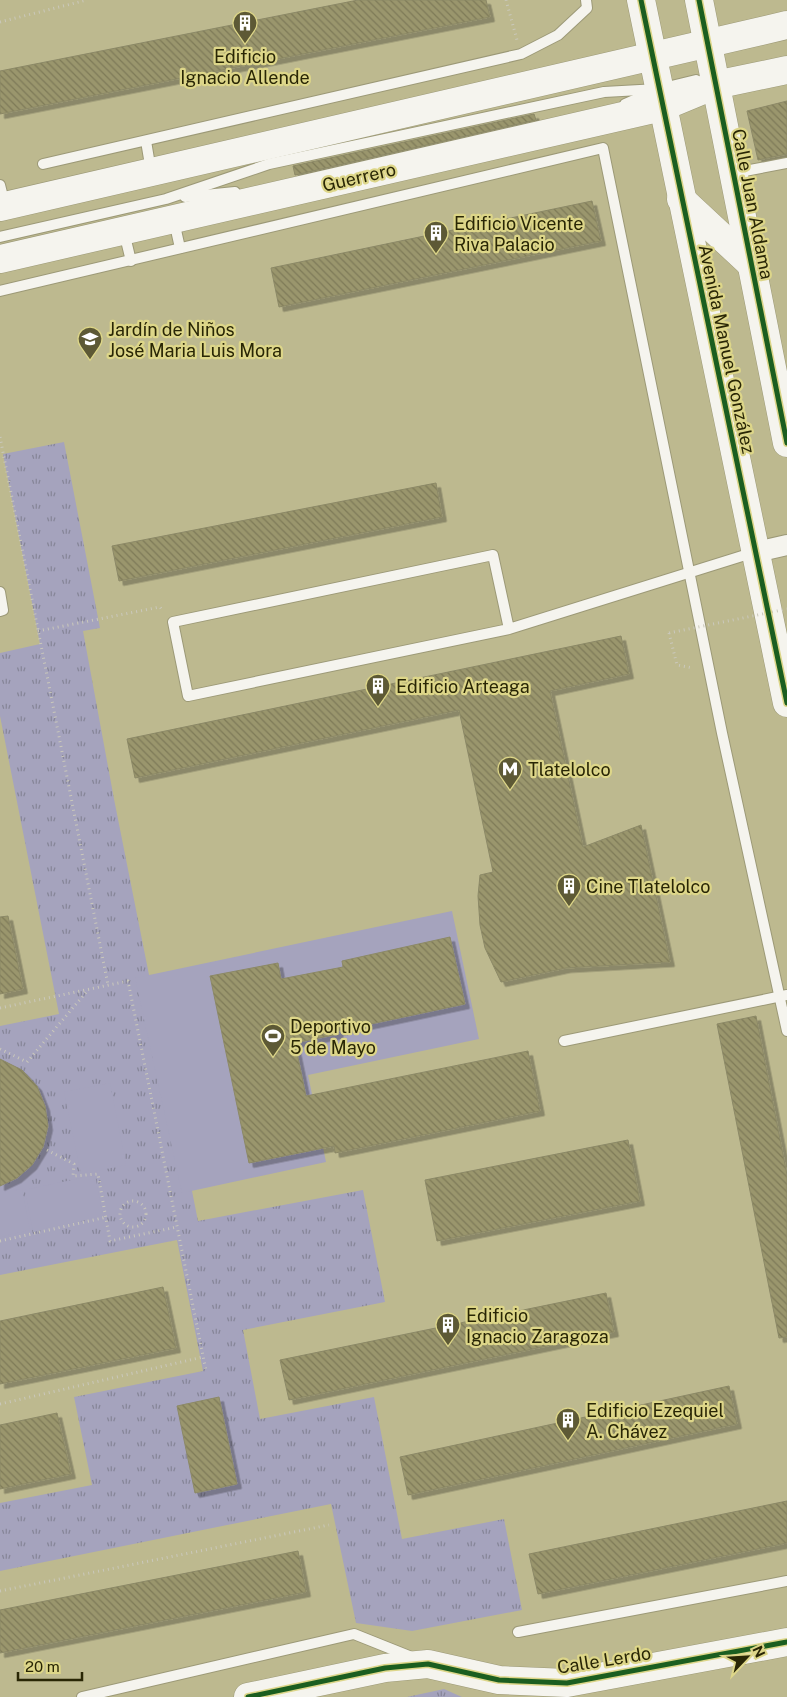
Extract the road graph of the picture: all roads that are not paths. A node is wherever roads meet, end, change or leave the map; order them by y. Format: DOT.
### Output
graph roads {
  1 [pos="586,0"];
  2 [pos="641,0"];
  3 [pos="699,0"];
  4 [pos="787,25"];
  5 [pos="708,43"];
  6 [pos="652,56"];
  7 [pos="787,60"];
  8 [pos="787,70"];
  9 [pos="715,81"];
  10 [pos="661,98"];
  11 [pos="146,141"];
  12 [pos="787,163"];
  13 [pos="43,164"];
  14 [pos="152,172"];
  15 [pos="733,174"];
  16 [pos="2,199"];
  17 [pos="681,199"];
  18 [pos="170,210"];
  19 [pos="124,232"];
  20 [pos="0,237"];
  21 [pos="180,248"];
  22 [pos="0,259"];
  23 [pos="130,260"];
  24 [pos="752,266"];
  25 [pos="0,291"];
  26 [pos="787,443"];
  27 [pos="787,545"];
  28 [pos="756,552"];
  29 [pos="689,574"];
  30 [pos="0,592"];
  31 [pos="0,611"];
  32 [pos="509,629"];
  33 [pos="787,702"];
  34 [pos="783,996"];
  35 [pos="787,1032"];
  36 [pos="564,1041"];
  37 [pos="787,1581"];
  38 [pos="518,1632"];
  39 [pos="787,1642"];
  40 [pos="428,1664"];
  41 [pos="82,1697"];
  42 [pos="248,1697"];
  1 -- 11 [label="lane"];
  2 -- 6 [label="main road, Avenida Manuel González"];
  3 -- 5 [label="main road, Calle Juan Aldama"];
  4 -- 5 [label="main road"];
  5 -- 6 [label="main road"];
  5 -- 9 [label="main road, Calle Juan Aldama"];
  6 -- 10 [label="main road, Avenida Manuel González"];
  6 -- 14 [label="main road"];
  7 -- 9 [label="lane"];
  8 -- 9 [label="main road, Guerrero"];
  9 -- 10 [label="main road, Guerrero"];
  9 -- 15 [label="main road, Calle Juan Aldama"];
  10 -- 17 [label="main road, Avenida Manuel González"];
  10 -- 18 [label="main road, Guerrero"];
  11 -- 13 [label="lane"];
  11 -- 14 [label="lane"];
  12 -- 15 [label="lane"];
  14 -- 16 [label="main road"];
  15 -- 24 [label="main road, Calle Juan Aldama"];
  17 -- 24 [label="main road"];
  17 -- 28 [label="main road, Avenida Manuel González"];
  18 -- 19 [label="main road, Guerrero"];
  18 -- 20 [label="lane"];
  18 -- 21 [label="lane"];
  19 -- 22 [label="main road, Guerrero"];
  19 -- 23 [label="lane"];
  21 -- 23 [label="lane"];
  21 -- 29 [label="lane"];
  23 -- 25 [label="lane"];
  24 -- 26 [label="main road, Calle Juan Aldama"];
  27 -- 28 [label="street"];
  28 -- 29 [label="lane"];
  28 -- 33 [label="main road, Avenida Manuel González"];
  29 -- 32 [label="lane"];
  29 -- 34 [label="lane"];
  30 -- 31 [label="lane"];
  32 -- 32 [label="lane"];
  34 -- 35 [label="lane"];
  34 -- 36 [label="lane"];
  37 -- 38 [label="lane"];
  39 -- 40 [label="main road, Calle Lerdo"];
  40 -- 41 [label="lane"];
  40 -- 42 [label="main road, Calle Lerdo"];
}
